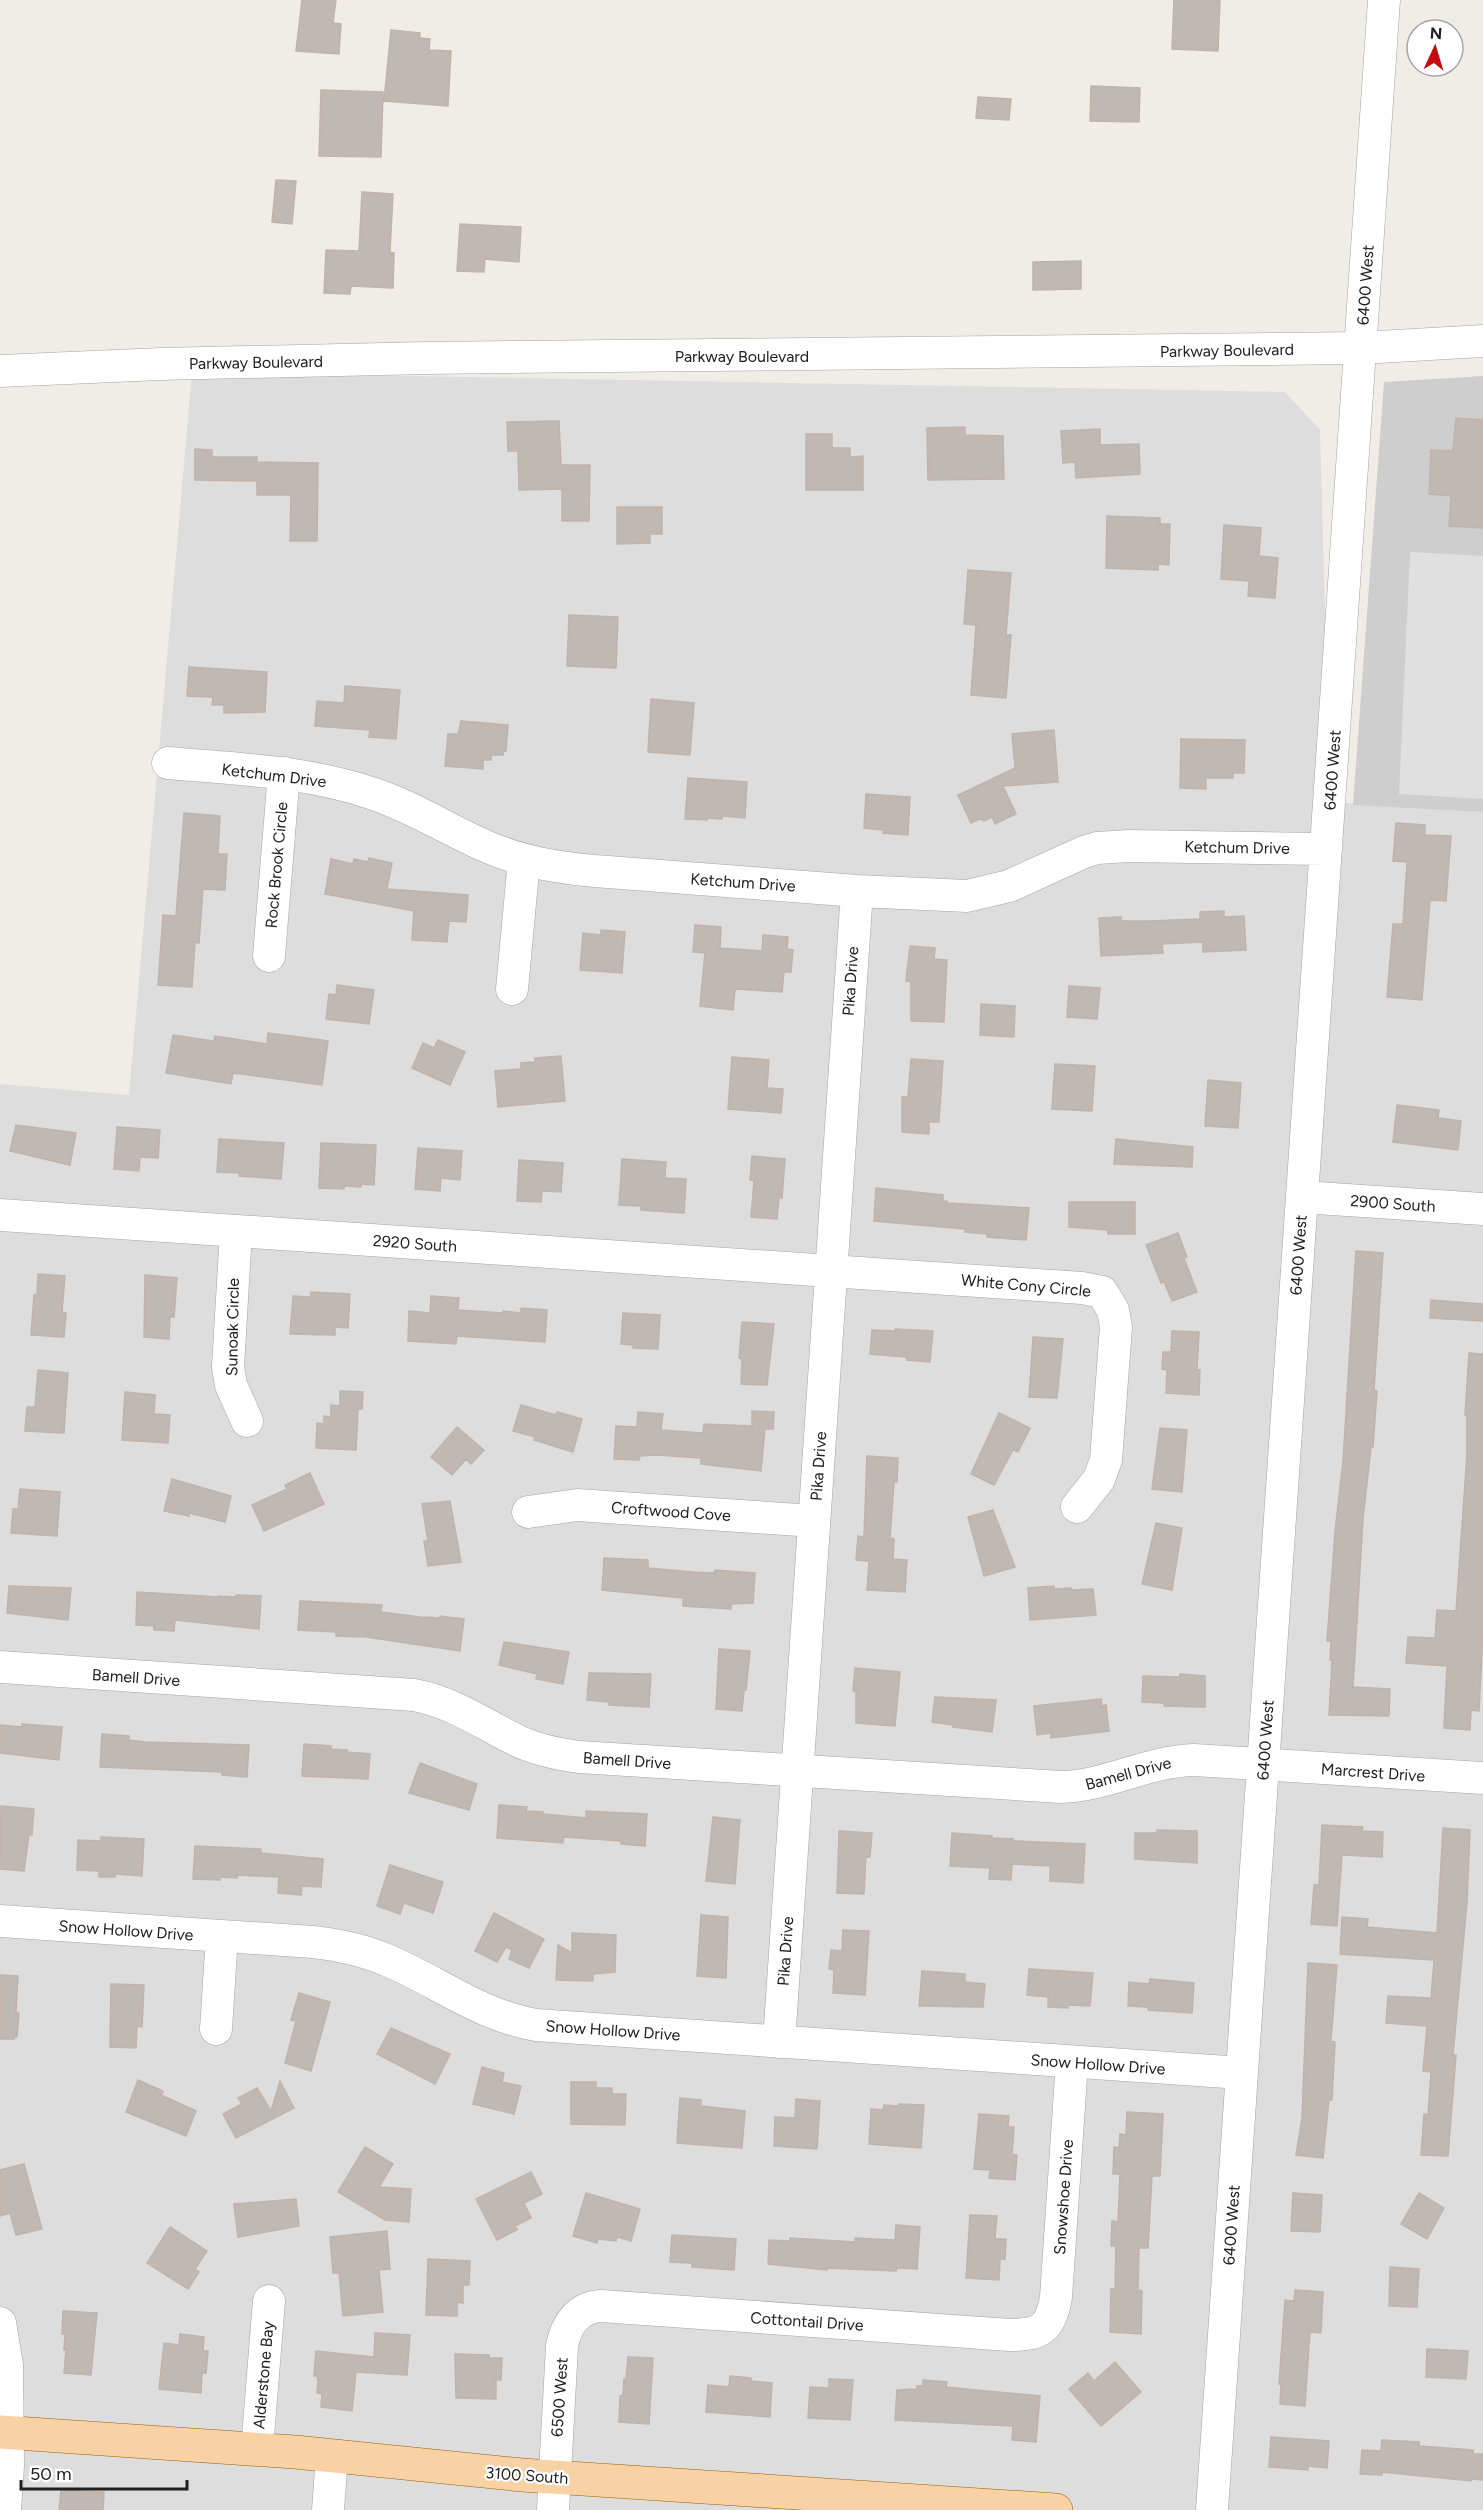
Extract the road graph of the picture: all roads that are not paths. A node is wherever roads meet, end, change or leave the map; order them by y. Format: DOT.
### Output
graph roads {
  1 [pos="1384,0"];
  2 [pos="1483,340"];
  3 [pos="1361,348"];
  4 [pos="0,371"];
  5 [pos="168,764"];
  6 [pos="284,773"];
  7 [pos="1326,849"];
  8 [pos="524,860"];
  9 [pos="857,891"];
  10 [pos="269,956"];
  11 [pos="512,989"];
  12 [pos="1302,1197"];
  13 [pos="1483,1209"];
  14 [pos="0,1215"];
  15 [pos="236,1231"];
  16 [pos="831,1272"];
  17 [pos="247,1421"];
  18 [pos="1077,1507"];
  19 [pos="528,1512"];
  20 [pos="814,1521"];
  21 [pos="0,1667"];
  22 [pos="1263,1764"];
  23 [pos="797,1771"];
  24 [pos="1483,1778"];
  25 [pos="0,1922"];
  26 [pos="222,1936"];
  27 [pos="216,2029"];
  28 [pos="779,2042"];
  29 [pos="1072,2062"];
  30 [pos="1242,2073"];
  31 [pos="269,2301"];
  32 [pos="573,2320"];
  33 [pos="0,2323"];
  34 [pos="1043,2329"];
  35 [pos="4,2432"];
  36 [pos="257,2449"];
  37 [pos="332,2456"];
  38 [pos="554,2477"];
  39 [pos="5,2510"];
  40 [pos="328,2510"];
  41 [pos="553,2510"];
  42 [pos="1056,2510"];
  43 [pos="1212,2510"];
  1 -- 3 [label="street, 6400 West"];
  2 -- 3 [label="street, Parkway Boulevard"];
  3 -- 4 [label="street, Parkway Boulevard"];
  3 -- 7 [label="street, 6400 West"];
  5 -- 6 [label="street, Ketchum Drive"];
  6 -- 8 [label="street, Ketchum Drive"];
  6 -- 10 [label="street, Rock Brook Circle"];
  7 -- 9 [label="street, Ketchum Drive"];
  7 -- 12 [label="street, 6400 West"];
  8 -- 9 [label="street, Ketchum Drive"];
  8 -- 11 [label="street"];
  9 -- 16 [label="street, Pika Drive"];
  12 -- 13 [label="street, 2900 South"];
  12 -- 22 [label="street, 6400 West"];
  14 -- 15 [label="street, 2920 South"];
  15 -- 16 [label="street, 2920 South"];
  15 -- 17 [label="street, Sunoak Circle"];
  16 -- 18 [label="street, White Cony Circle"];
  16 -- 20 [label="street, Pika Drive"];
  19 -- 20 [label="street, Croftwood Cove"];
  20 -- 23 [label="street, Pika Drive"];
  21 -- 23 [label="street, Bamell Drive"];
  22 -- 23 [label="street, Bamell Drive"];
  22 -- 24 [label="street, Marcrest Drive"];
  22 -- 30 [label="street, 6400 West"];
  23 -- 28 [label="street, Pika Drive"];
  25 -- 26 [label="street, Snow Hollow Drive"];
  26 -- 27 [label="street"];
  26 -- 28 [label="street, Snow Hollow Drive"];
  28 -- 29 [label="street, Snow Hollow Drive"];
  29 -- 30 [label="street, Snow Hollow Drive"];
  29 -- 34 [label="street, Snowshoe Drive"];
  30 -- 43 [label="street, 6400 West"];
  31 -- 36 [label="street, Alderstone Bay"];
  32 -- 34 [label="street, Cottontail Drive"];
  32 -- 38 [label="street, 6500 West"];
  33 -- 35 [label="street"];
  35 -- 36 [label="main road, 3100 South"];
  35 -- 39 [label="street"];
  36 -- 37 [label="main road, 3100 South"];
  37 -- 38 [label="main road, 3100 South"];
  37 -- 40 [label="street"];
  38 -- 41 [label="street, 6500 West"];
  38 -- 42 [label="main road, 3100 South"];
}
